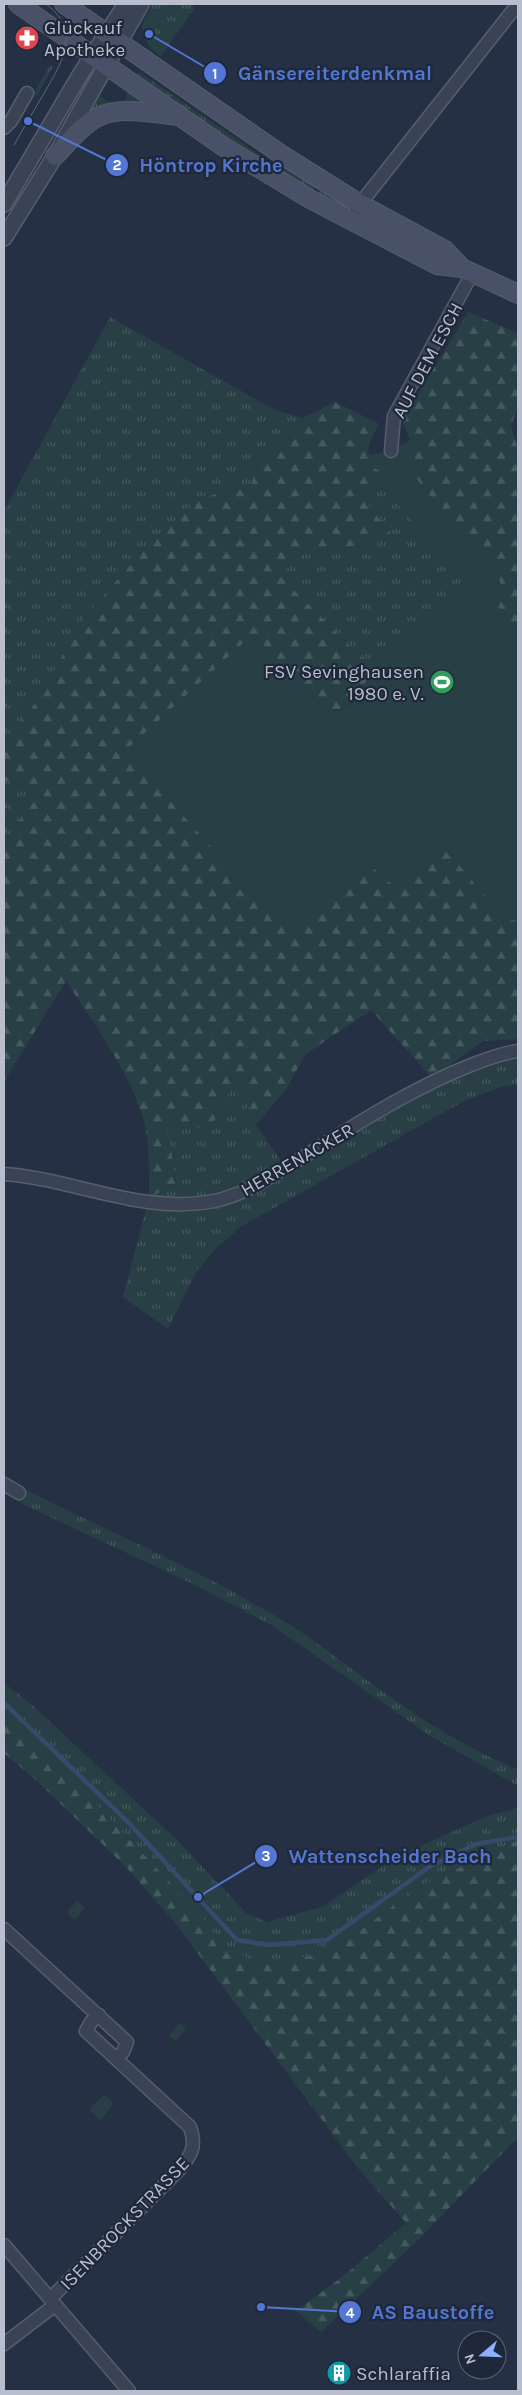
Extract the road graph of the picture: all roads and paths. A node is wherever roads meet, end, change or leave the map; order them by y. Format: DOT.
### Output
graph roads {
  1 [pos="18,4"];
  2 [pos="64,4"];
  3 [pos="126,4"];
  4 [pos="141,4"];
  5 [pos="518,4"];
  6 [pos="113,38"];
  7 [pos="100,60"];
  8 [pos="28,93"];
  9 [pos="180,116"];
  10 [pos="4,128"];
  11 [pos="54,156"];
  12 [pos="4,204"];
  13 [pos="360,204"];
  14 [pos="352,222"];
  15 [pos="4,238"];
  16 [pos="467,270"];
  17 [pos="518,294"];
  18 [pos="391,451"];
  19 [pos="518,1050"];
  20 [pos="4,1174"];
  21 [pos="4,1484"];
  22 [pos="19,1493"];
  23 [pos="4,1929"];
  24 [pos="99,2015"];
  25 [pos="116,2058"];
  26 [pos="4,2245"];
  27 [pos="52,2302"];
  28 [pos="4,2344"];
  29 [pos="129,2391"];
  1 -- 7 [label="main road"];
  2 -- 6 [label="main road"];
  3 -- 6 [label="street"];
  4 -- 6 [label="street"];
  5 -- 13 [label="street"];
  6 -- 7 [label="street"];
  6 -- 13 [label="main road"];
  7 -- 9 [label="main road"];
  7 -- 11 [label="street"];
  7 -- 12 [label="street"];
  8 -- 10 [label="street"];
  9 -- 11 [label="main road"];
  9 -- 14 [label="main road"];
  11 -- 15 [label="street"];
  13 -- 14 [label="street"];
  13 -- 16 [label="main road"];
  14 -- 16 [label="main road"];
  16 -- 17 [label="main road"];
  16 -- 18 [label="street, AUF DEM ESCH"];
  19 -- 20 [label="street, HERRENACKER"];
  21 -- 22 [label="street"];
  23 -- 24 [label="street"];
  24 -- 25 [label="street"];
  24 -- 25 [label="street, ISENBROCKSTRASSE"];
  25 -- 27 [label="street, ISENBROCKSTRASSE"];
  26 -- 27 [label="street"];
  27 -- 28 [label="street, ISENBROCKSTRASSE"];
  27 -- 29 [label="street"];
}
